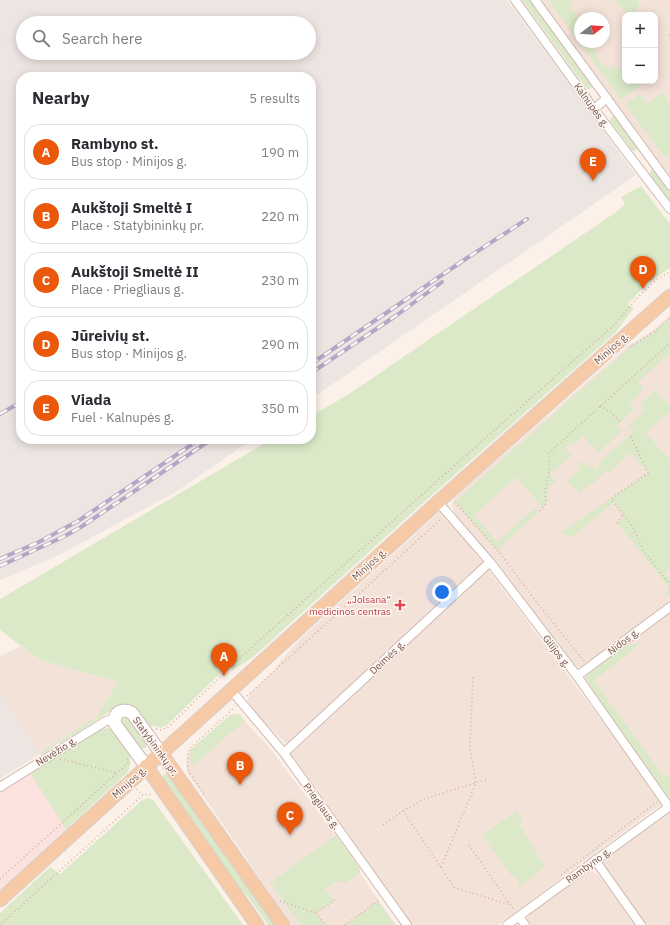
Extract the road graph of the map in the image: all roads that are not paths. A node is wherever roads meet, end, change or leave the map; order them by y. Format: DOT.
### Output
graph roads {
  1 [pos="516,0"];
  2 [pos="535,0"];
  3 [pos="607,98"];
  4 [pos="594,109"];
  5 [pos="648,154"];
  6 [pos="635,163"];
  7 [pos="670,184"];
  8 [pos="670,209"];
  9 [pos="670,296"];
  10 [pos="438,502"];
  11 [pos="490,562"];
  12 [pos="670,606"];
  13 [pos="576,676"];
  14 [pos="231,690"];
  15 [pos="114,718"];
  16 [pos="161,752"];
  17 [pos="284,753"];
  18 [pos="146,766"];
  19 [pos="0,787"];
  20 [pos="669,807"];
  21 [pos="595,860"];
  22 [pos="0,900"];
  23 [pos="519,916"];
  24 [pos="257,925"];
  25 [pos="282,925"];
  26 [pos="407,925"];
  27 [pos="507,925"];
  28 [pos="525,925"];
  29 [pos="641,925"];
  1 -- 4 [label="street, Kalnupės g."];
  2 -- 3 [label="street, Kalnupės g."];
  3 -- 4 [label="street"];
  3 -- 5 [label="street, Kalnupės g."];
  4 -- 6 [label="street, Kalnupės g."];
  5 -- 6 [label="street"];
  5 -- 7 [label="street, Kalnupės g."];
  6 -- 8 [label="street, Kalnupės g."];
  9 -- 10 [label="main road, Minijos g."];
  10 -- 11 [label="street, Gilijos g."];
  10 -- 14 [label="main road, Minijos g."];
  11 -- 13 [label="street, Gilijos g."];
  11 -- 17 [label="street, Deimės g."];
  12 -- 13 [label="street, Nidos g."];
  13 -- 20 [label="street, Gilijos g."];
  14 -- 16 [label="main road, Minijos g."];
  14 -- 17 [label="street, Priegliaus g."];
  15 -- 16 [label="main road, Statybininkų pr."];
  15 -- 18 [label="main road, Statybininkų pr."];
  15 -- 19 [label="street, Nevėžio g."];
  16 -- 18 [label="main road, Minijos g."];
  16 -- 25 [label="main road, Statybininkų pr."];
  17 -- 26 [label="street, Priegliaus g."];
  18 -- 22 [label="main road, Minijos g."];
  18 -- 24 [label="main road, Statybininkų pr."];
  20 -- 21 [label="street, Rambyno g."];
  21 -- 23 [label="street, Rambyno g."];
  21 -- 29 [label="street"];
  23 -- 27 [label="street, Rambyno g."];
  23 -- 28 [label="street"];
}
